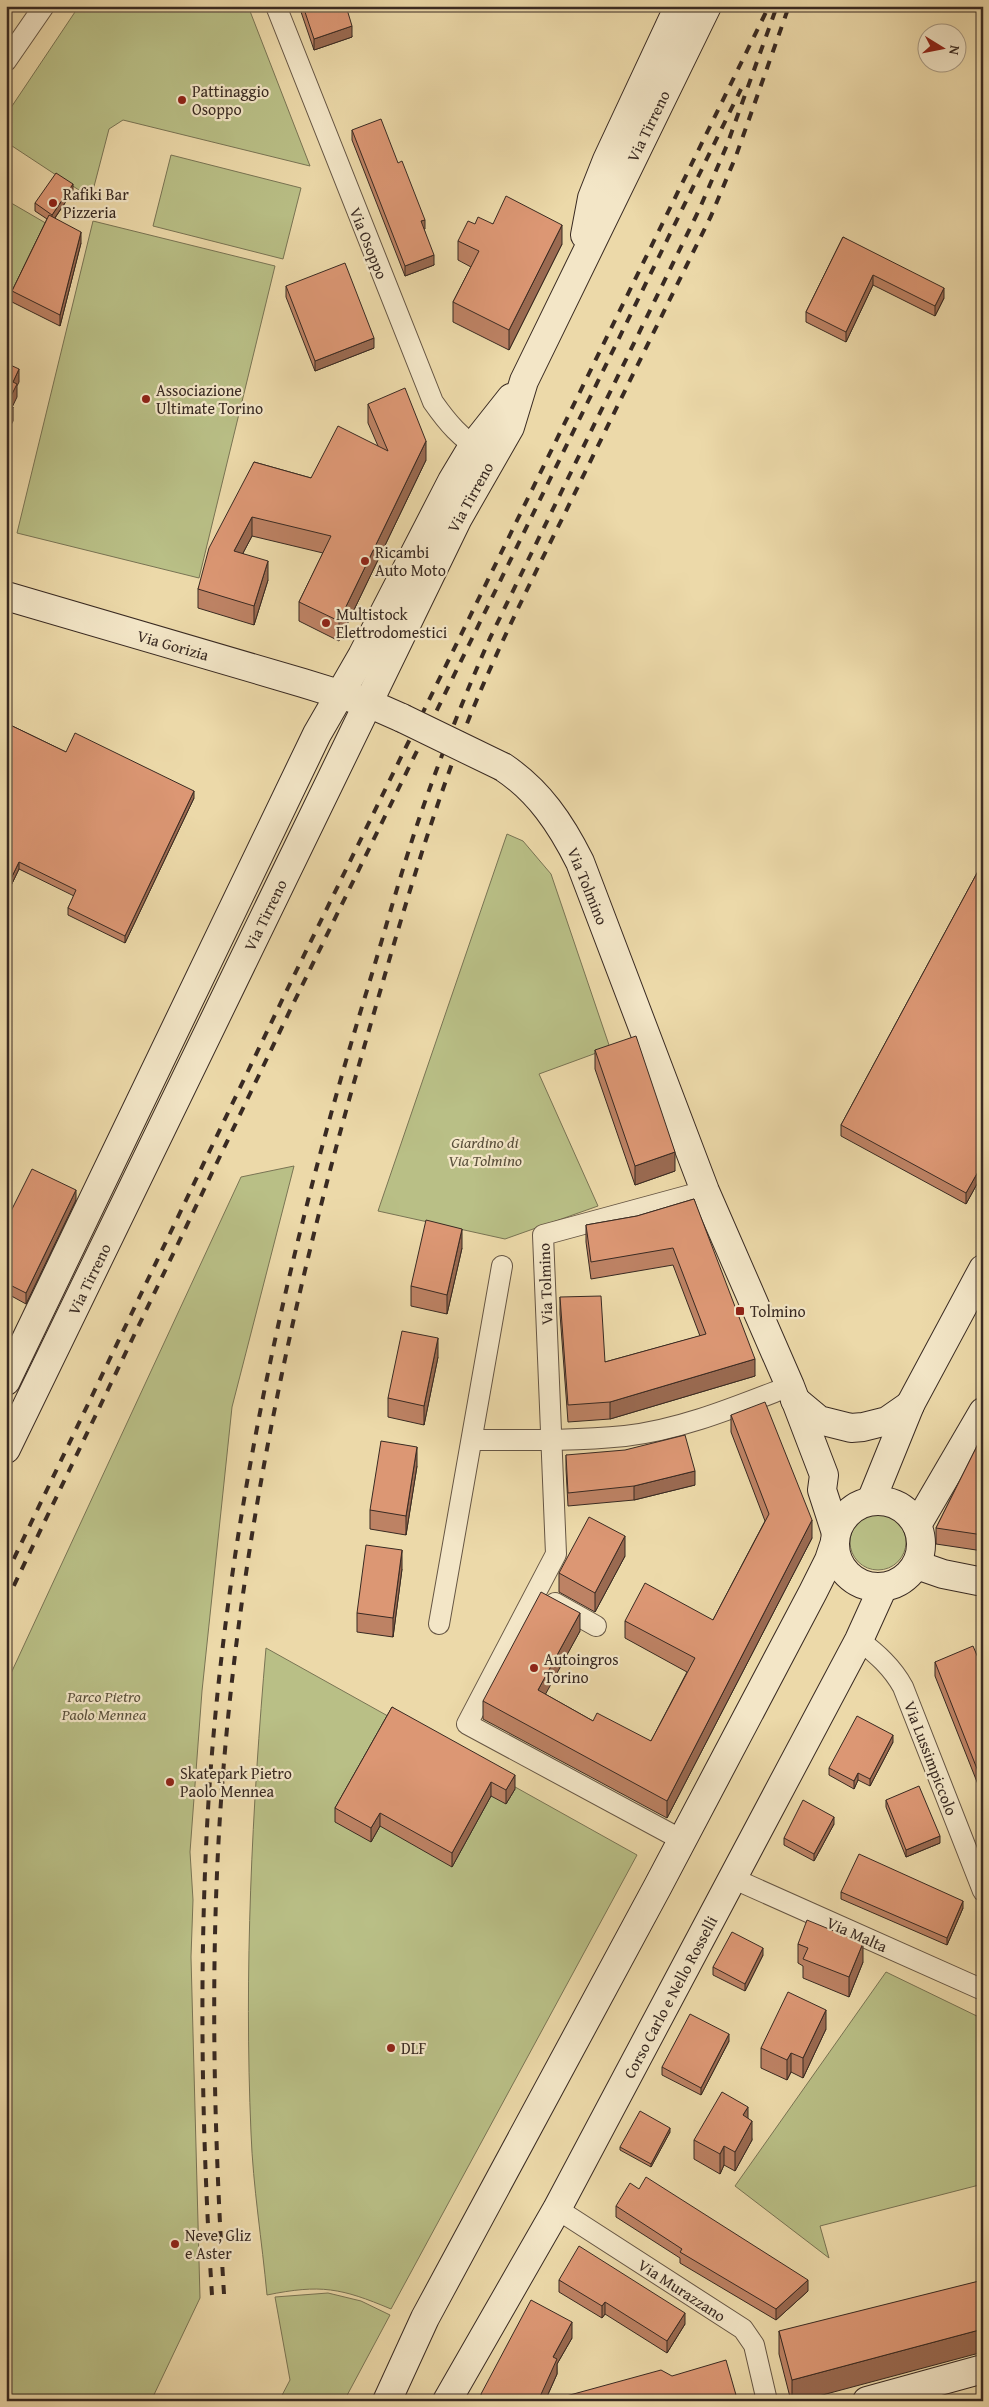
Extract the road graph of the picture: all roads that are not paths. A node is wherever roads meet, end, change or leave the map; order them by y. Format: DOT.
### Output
graph roads {
  1 [pos="44,6"];
  2 [pos="276,6"];
  3 [pos="696,7"];
  4 [pos="6,61"];
  5 [pos="483,451"];
  6 [pos="6,596"];
  7 [pos="340,695"];
  8 [pos="368,703"];
  9 [pos="705,1191"];
  10 [pos="502,1266"];
  11 [pos="983,1269"];
  12 [pos="6,1381"];
  13 [pos="792,1393"];
  14 [pos="910,1405"];
  15 [pos="983,1412"];
  16 [pos="472,1440"];
  17 [pos="551,1440"];
  18 [pos="6,1449"];
  19 [pos="824,1475"];
  20 [pos="868,1501"];
  21 [pos="917,1525"];
  22 [pos="835,1538"];
  23 [pos="916,1565"];
  24 [pos="983,1582"];
  25 [pos="883,1587"];
  26 [pos="536,1593"];
  27 [pos="439,1624"];
  28 [pos="596,1626"];
  29 [pos="859,1640"];
  30 [pos="682,1840"];
  31 [pos="732,1878"];
  32 [pos="983,1891"];
  33 [pos="983,1990"];
  34 [pos="557,2209"];
  35 [pos="983,2369"];
  36 [pos="450,2399"];
  37 [pos="387,2401"];
  38 [pos="767,2401"];
  39 [pos="866,2401"];
  1 -- 4 [label="street"];
  2 -- 5 [label="street, Via Osoppo"];
  3 -- 5 [label="street, Via Tirreno"];
  5 -- 7 [label="street, Via Tirreno"];
  5 -- 8 [label="street, Via Tirreno"];
  6 -- 7 [label="street, Via Gorizia"];
  7 -- 8 [label="street, Via Tolmino"];
  7 -- 12 [label="street, Via Tirreno"];
  8 -- 9 [label="street, Via Tolmino, bridge"];
  8 -- 18 [label="street, Via Tirreno"];
  9 -- 13 [label="street, Via Tolmino"];
  9 -- 17 [label="street, Via Tolmino"];
  10 -- 16 [label="street"];
  11 -- 14 [label="street"];
  13 -- 14 [label="street"];
  13 -- 17 [label="street"];
  13 -- 19 [label="street, Via Tolmino"];
  14 -- 20 [label="street"];
  15 -- 21 [label="street"];
  16 -- 17 [label="street"];
  16 -- 27 [label="street"];
  17 -- 26 [label="street"];
  19 -- 20 [label="street"];
  19 -- 22 [label="street, Via Tolmino"];
  20 -- 21 [label="street"];
  20 -- 22 [label="street"];
  21 -- 23 [label="street"];
  22 -- 25 [label="street"];
  22 -- 30 [label="street"];
  23 -- 24 [label="street"];
  23 -- 25 [label="street"];
  25 -- 29 [label="street, Corso Carlo e Nello Rosselli"];
  26 -- 28 [label="street"];
  26 -- 30 [label="street"];
  29 -- 31 [label="street, Corso Carlo e Nello Rosselli"];
  29 -- 32 [label="street, Via Lussimpiccolo"];
  30 -- 37 [label="street"];
  31 -- 33 [label="street, Via Malta"];
  31 -- 34 [label="street, Corso Carlo e Nello Rosselli"];
  34 -- 36 [label="street, Corso Carlo e Nello Rosselli"];
  34 -- 38 [label="street, Via Murazzano"];
  35 -- 39 [label="street"];
}
